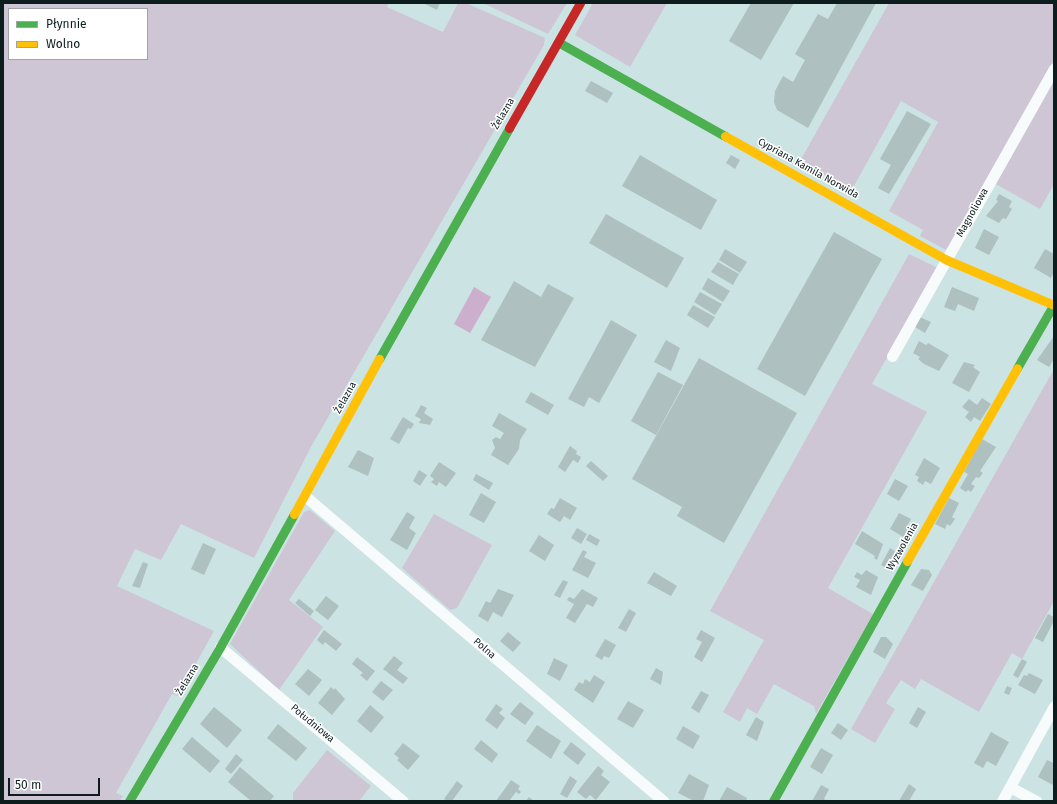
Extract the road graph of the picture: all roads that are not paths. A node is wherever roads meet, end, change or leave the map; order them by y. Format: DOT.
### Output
graph roads {
  1 [pos="580,3"];
  2 [pos="558,42"];
  3 [pos="1054,69"];
  4 [pos="947,260"];
  5 [pos="1054,304"];
  6 [pos="892,356"];
  7 [pos="305,496"];
  8 [pos="220,647"];
  9 [pos="1054,706"];
  10 [pos="1010,787"];
  11 [pos="129,801"];
  12 [pos="404,801"];
  13 [pos="664,801"];
  14 [pos="773,801"];
  15 [pos="1002,801"];
  16 [pos="1036,801"];
  1 -- 2 [label="street, Żelazna"];
  2 -- 4 [label="street, Cypriana Kamila Norwida"];
  2 -- 7 [label="street, Żelazna"];
  3 -- 4 [label="street, Magnoliowa"];
  4 -- 5 [label="street, Cypriana Kamila Norwida"];
  4 -- 6 [label="street, Magnoliowa"];
  5 -- 14 [label="street, Wyzwolenia"];
  7 -- 8 [label="street, Żelazna"];
  7 -- 13 [label="street, Polna"];
  8 -- 11 [label="street, Żelazna"];
  8 -- 12 [label="street, Południowa"];
  9 -- 10 [label="street"];
  10 -- 15 [label="street"];
  10 -- 16 [label="street"];
}
